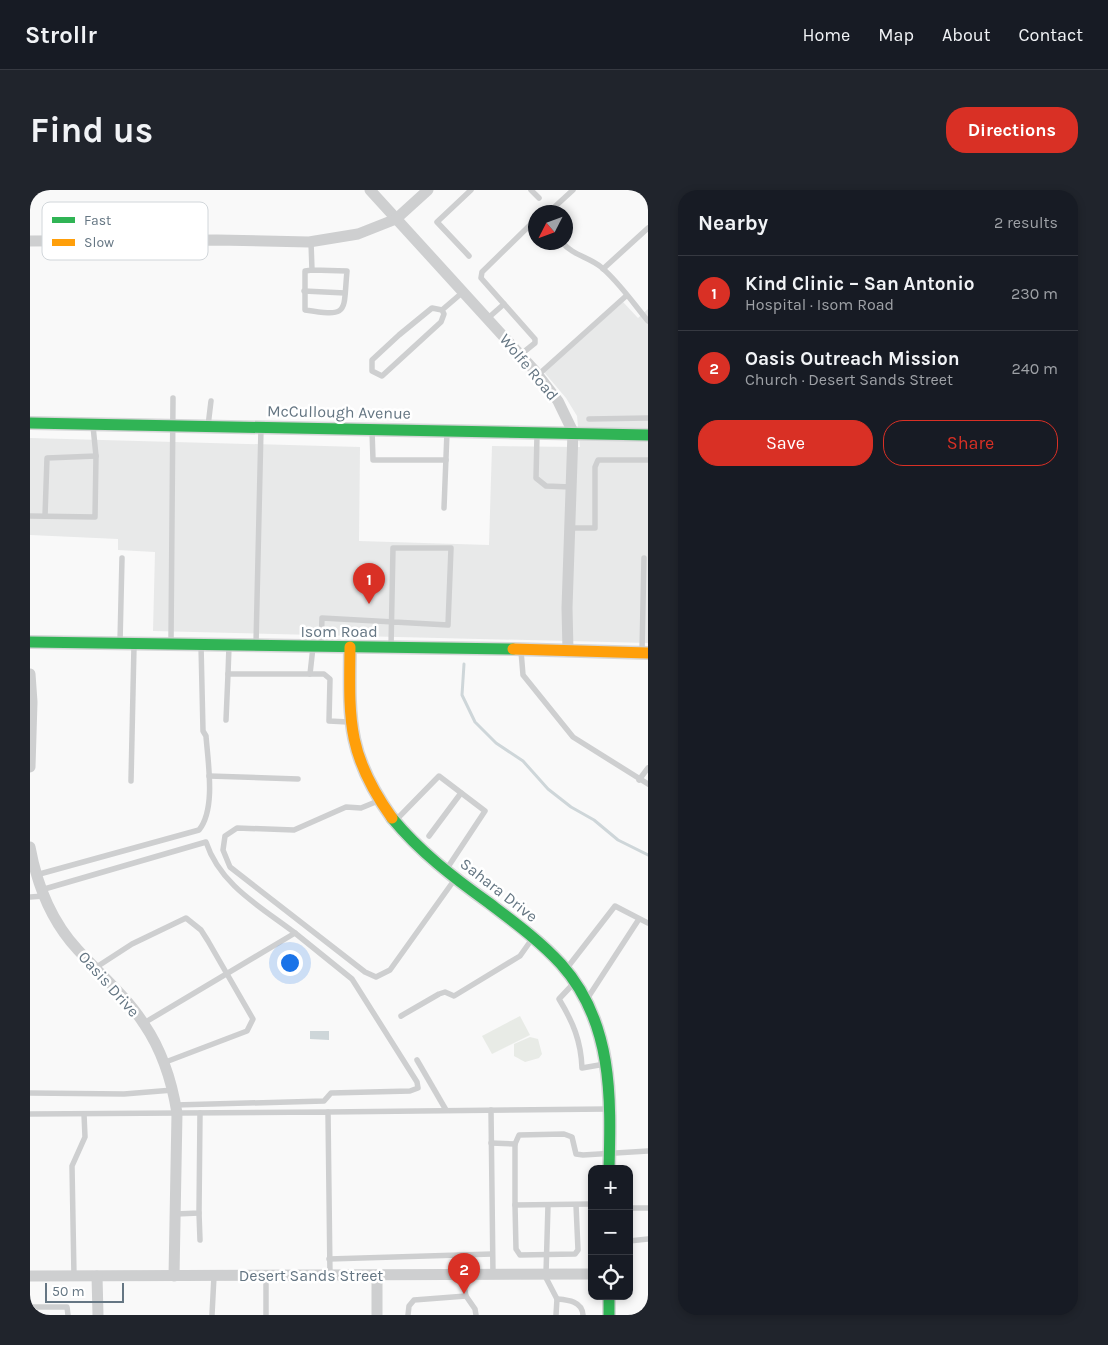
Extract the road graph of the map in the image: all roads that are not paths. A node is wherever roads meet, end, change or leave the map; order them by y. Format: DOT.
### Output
graph roads {
  1 [pos="370,190"];
  2 [pos="428,190"];
  3 [pos="471,190"];
  4 [pos="530,190"];
  5 [pos="573,190"];
  6 [pos="538,198"];
  7 [pos="557,205"];
  8 [pos="396,219"];
  9 [pos="528,227"];
  10 [pos="648,228"];
  11 [pos="208,240"];
  12 [pos="312,242"];
  13 [pos="568,250"];
  14 [pos="469,256"];
  15 [pos="603,269"];
  16 [pos="312,270"];
  17 [pos="304,292"];
  18 [pos="463,292"];
  19 [pos="345,293"];
  20 [pos="626,296"];
  21 [pos="504,304"];
  22 [pos="442,310"];
  23 [pos="487,318"];
  24 [pos="648,321"];
  25 [pos="520,355"];
  26 [pos="538,375"];
  27 [pos="173,398"];
  28 [pos="211,401"];
  29 [pos="589,418"];
  30 [pos="648,418"];
  31 [pos="30,423"];
  32 [pos="93,424"];
  33 [pos="173,426"];
  34 [pos="208,426"];
  35 [pos="261,427"];
  36 [pos="372,429"];
  37 [pos="447,430"];
  38 [pos="537,432"];
  39 [pos="573,432"];
  40 [pos="648,435"];
  41 [pos="96,456"];
  42 [pos="446,460"];
  43 [pos="648,460"];
  44 [pos="570,487"];
  45 [pos="444,508"];
  46 [pos="30,516"];
  47 [pos="45,516"];
  48 [pos="569,528"];
  49 [pos="122,558"];
  50 [pos="644,558"];
  51 [pos="391,622"];
  52 [pos="30,642"];
  53 [pos="120,644"];
  54 [pos="134,645"];
  55 [pos="171,645"];
  56 [pos="201,645"];
  57 [pos="229,646"];
  58 [pos="256,646"];
  59 [pos="317,647"];
  60 [pos="350,647"];
  61 [pos="391,647"];
  62 [pos="521,649"];
  63 [pos="568,651"];
  64 [pos="645,653"];
  65 [pos="30,674"];
  66 [pos="228,674"];
  67 [pos="310,674"];
  68 [pos="31,702"];
  69 [pos="226,720"];
  70 [pos="350,722"];
  71 [pos="31,729"];
  72 [pos="30,747"];
  73 [pos="30,767"];
  74 [pos="648,768"];
  75 [pos="209,776"];
  76 [pos="298,778"];
  77 [pos="639,780"];
  78 [pos="131,781"];
  79 [pos="648,784"];
  80 [pos="461,793"];
  81 [pos="378,801"];
  82 [pos="393,822"];
  83 [pos="430,836"];
  84 [pos="30,847"];
  85 [pos="446,870"];
  86 [pos="36,875"];
  87 [pos="456,878"];
  88 [pos="42,893"];
  89 [pos="30,897"];
  90 [pos="639,919"];
  91 [pos="648,923"];
  92 [pos="295,933"];
  93 [pos="533,937"];
  94 [pos="95,968"];
  95 [pos="566,969"];
  96 [pos="226,972"];
  97 [pos="576,982"];
  98 [pos="586,999"];
  99 [pos="401,1016"];
  100 [pos="144,1023"];
  101 [pos="417,1060"];
  102 [pos="163,1063"];
  103 [pos="607,1064"];
  104 [pos="173,1090"];
  105 [pos="30,1093"];
  106 [pos="176,1109"];
  107 [pos="610,1109"];
  108 [pos="446,1110"];
  109 [pos="491,1110"];
  110 [pos="328,1112"];
  111 [pos="200,1113"];
  112 [pos="30,1114"];
  113 [pos="84,1114"];
  114 [pos="491,1143"];
  115 [pos="515,1144"];
  116 [pos="648,1151"];
  117 [pos="609,1154"];
  118 [pos="609,1165"];
  119 [pos="588,1204"];
  120 [pos="516,1205"];
  121 [pos="548,1205"];
  122 [pos="576,1205"];
  123 [pos="633,1208"];
  124 [pos="648,1208"];
  125 [pos="199,1213"];
  126 [pos="176,1214"];
  127 [pos="648,1239"];
  128 [pos="200,1240"];
  129 [pos="633,1241"];
  130 [pos="492,1254"];
  131 [pos="546,1254"];
  132 [pos="330,1259"];
  133 [pos="545,1274"];
  134 [pos="588,1274"];
  135 [pos="377,1275"];
  136 [pos="462,1275"];
  137 [pos="492,1275"];
  138 [pos="30,1276"];
  139 [pos="74,1276"];
  140 [pos="97,1276"];
  141 [pos="174,1276"];
  142 [pos="214,1276"];
  143 [pos="266,1276"];
  144 [pos="330,1276"];
  145 [pos="466,1296"];
  146 [pos="556,1299"];
  147 [pos="609,1300"];
  148 [pos="30,1307"];
  149 [pos="68,1315"];
  150 [pos="98,1315"];
  151 [pos="212,1315"];
  152 [pos="266,1315"];
  153 [pos="377,1315"];
  154 [pos="408,1315"];
  155 [pos="476,1315"];
  156 [pos="556,1315"];
  157 [pos="583,1315"];
  158 [pos="609,1315"];
  1 -- 8 [label="street, Wolfe Road"];
  2 -- 8 [label="street"];
  3 -- 14 [label="lane"];
  4 -- 6 [label="lane"];
  5 -- 7 [label="lane"];
  8 -- 12 [label="street"];
  8 -- 18 [label="street, Wolfe Road"];
  9 -- 21 [label="lane"];
  10 -- 15 [label="lane"];
  11 -- 12 [label="street"];
  12 -- 16 [label="lane"];
  13 -- 15 [label="lane"];
  15 -- 20 [label="lane"];
  16 -- 17 [label="lane"];
  16 -- 19 [label="lane"];
  17 -- 19 [label="lane"];
  17 -- 19 [label="lane"];
  18 -- 22 [label="lane"];
  18 -- 23 [label="street, Wolfe Road"];
  20 -- 24 [label="lane"];
  20 -- 26 [label="lane"];
  21 -- 23 [label="lane"];
  21 -- 25 [label="lane"];
  22 -- 22 [label="lane"];
  23 -- 25 [label="street, Wolfe Road"];
  25 -- 26 [label="street, Wolfe Road"];
  26 -- 39 [label="street, Wolfe Road"];
  27 -- 33 [label="lane"];
  28 -- 34 [label="lane"];
  29 -- 30 [label="lane"];
  31 -- 32 [label="street, McCullough Avenue"];
  32 -- 33 [label="street, McCullough Avenue"];
  32 -- 41 [label="lane"];
  33 -- 34 [label="street, McCullough Avenue"];
  33 -- 55 [label="lane"];
  34 -- 35 [label="street, McCullough Avenue"];
  35 -- 36 [label="street, McCullough Avenue"];
  35 -- 58 [label="lane"];
  36 -- 37 [label="street, McCullough Avenue"];
  36 -- 42 [label="lane"];
  37 -- 38 [label="street, McCullough Avenue"];
  37 -- 42 [label="lane"];
  38 -- 39 [label="street, McCullough Avenue"];
  38 -- 44 [label="lane"];
  39 -- 40 [label="street, McCullough Avenue"];
  39 -- 44 [label="street, Wolfe Road"];
  41 -- 47 [label="lane"];
  41 -- 47 [label="lane"];
  42 -- 45 [label="lane"];
  43 -- 48 [label="lane"];
  44 -- 48 [label="street, Wolfe Road"];
  46 -- 47 [label="lane"];
  48 -- 63 [label="street, Wolfe Road"];
  49 -- 53 [label="lane"];
  50 -- 64 [label="lane"];
  51 -- 51 [label="lane"];
  51 -- 59 [label="lane"];
  51 -- 61 [label="lane"];
  52 -- 53 [label="street, Isom Road"];
  53 -- 54 [label="street, Isom Road"];
  54 -- 55 [label="street, Isom Road"];
  54 -- 78 [label="lane"];
  55 -- 56 [label="street, Isom Road"];
  56 -- 57 [label="street, Isom Road"];
  56 -- 75 [label="lane"];
  57 -- 58 [label="street, Isom Road"];
  57 -- 66 [label="lane"];
  58 -- 59 [label="street, Isom Road"];
  59 -- 60 [label="street, Isom Road"];
  59 -- 67 [label="lane"];
  60 -- 61 [label="street, Isom Road"];
  60 -- 70 [label="street, Sahara Drive"];
  61 -- 62 [label="street, Isom Road"];
  62 -- 63 [label="street, Isom Road"];
  62 -- 77 [label="lane"];
  63 -- 64 [label="street, Isom Road"];
  65 -- 68 [label="street"];
  66 -- 67 [label="lane"];
  66 -- 69 [label="lane"];
  67 -- 70 [label="lane"];
  68 -- 71 [label="street"];
  70 -- 81 [label="street, Sahara Drive"];
  71 -- 72 [label="street"];
  72 -- 73 [label="street"];
  74 -- 77 [label="lane"];
  75 -- 76 [label="lane"];
  75 -- 86 [label="lane"];
  77 -- 79 [label="lane"];
  80 -- 82 [label="lane"];
  80 -- 83 [label="lane"];
  80 -- 85 [label="lane"];
  81 -- 82 [label="street, Sahara Drive"];
  81 -- 87 [label="lane"];
  82 -- 85 [label="street, Sahara Drive"];
  84 -- 86 [label="street, Oasis Drive"];
  85 -- 87 [label="street, Sahara Drive"];
  86 -- 88 [label="street, Oasis Drive"];
  87 -- 93 [label="street, Sahara Drive"];
  88 -- 89 [label="lane"];
  88 -- 92 [label="lane"];
  88 -- 94 [label="street, Oasis Drive"];
  90 -- 91 [label="lane"];
  90 -- 95 [label="lane"];
  90 -- 98 [label="lane"];
  92 -- 96 [label="lane"];
  92 -- 106 [label="lane"];
  93 -- 95 [label="street, Sahara Drive"];
  93 -- 99 [label="lane"];
  94 -- 96 [label="lane"];
  94 -- 100 [label="street, Oasis Drive"];
  95 -- 97 [label="street, Sahara Drive"];
  96 -- 100 [label="lane"];
  96 -- 102 [label="lane"];
  97 -- 98 [label="street, Sahara Drive"];
  97 -- 103 [label="lane"];
  98 -- 103 [label="street, Sahara Drive"];
  100 -- 102 [label="street, Oasis Drive"];
  101 -- 108 [label="lane"];
  102 -- 104 [label="street, Oasis Drive"];
  103 -- 107 [label="street, Sahara Drive"];
  104 -- 105 [label="lane"];
  104 -- 106 [label="street, Oasis Drive"];
  106 -- 111 [label="lane"];
  106 -- 113 [label="lane"];
  106 -- 126 [label="street, Oasis Drive"];
  107 -- 109 [label="lane"];
  107 -- 117 [label="street, Sahara Drive"];
  108 -- 109 [label="lane"];
  108 -- 110 [label="lane"];
  109 -- 114 [label="lane"];
  110 -- 111 [label="lane"];
  110 -- 132 [label="lane"];
  111 -- 125 [label="lane"];
  112 -- 113 [label="lane"];
  113 -- 139 [label="lane"];
  114 -- 115 [label="lane"];
  114 -- 130 [label="lane"];
  115 -- 117 [label="lane"];
  115 -- 120 [label="lane"];
  116 -- 117 [label="lane"];
  117 -- 118 [label="street, Sahara Drive"];
  119 -- 122 [label="lane"];
  120 -- 121 [label="lane"];
  120 -- 131 [label="lane"];
  121 -- 122 [label="lane"];
  121 -- 131 [label="lane"];
  122 -- 131 [label="lane"];
  123 -- 124 [label="lane"];
  125 -- 126 [label="lane"];
  125 -- 128 [label="lane"];
  126 -- 141 [label="street, Oasis Drive"];
  127 -- 129 [label="lane"];
  130 -- 132 [label="lane"];
  130 -- 137 [label="lane"];
  131 -- 133 [label="lane"];
  132 -- 144 [label="lane"];
  133 -- 134 [label="street, Desert Sands Street"];
  133 -- 137 [label="street, Desert Sands Street"];
  133 -- 146 [label="lane"];
  135 -- 136 [label="street, Desert Sands Street"];
  135 -- 144 [label="street, Desert Sands Street"];
  135 -- 153 [label="street"];
  136 -- 137 [label="street, Desert Sands Street"];
  136 -- 145 [label="lane"];
  138 -- 139 [label="street, Desert Sands Street"];
  139 -- 140 [label="street, Desert Sands Street"];
  140 -- 141 [label="street, Desert Sands Street"];
  140 -- 150 [label="street"];
  141 -- 142 [label="street, Desert Sands Street"];
  142 -- 143 [label="street, Desert Sands Street"];
  142 -- 151 [label="lane"];
  143 -- 144 [label="street, Desert Sands Street"];
  143 -- 152 [label="lane"];
  145 -- 154 [label="lane"];
  145 -- 155 [label="lane"];
  146 -- 156 [label="lane"];
  146 -- 157 [label="lane"];
  147 -- 158 [label="street"];
  148 -- 149 [label="lane"];
}
